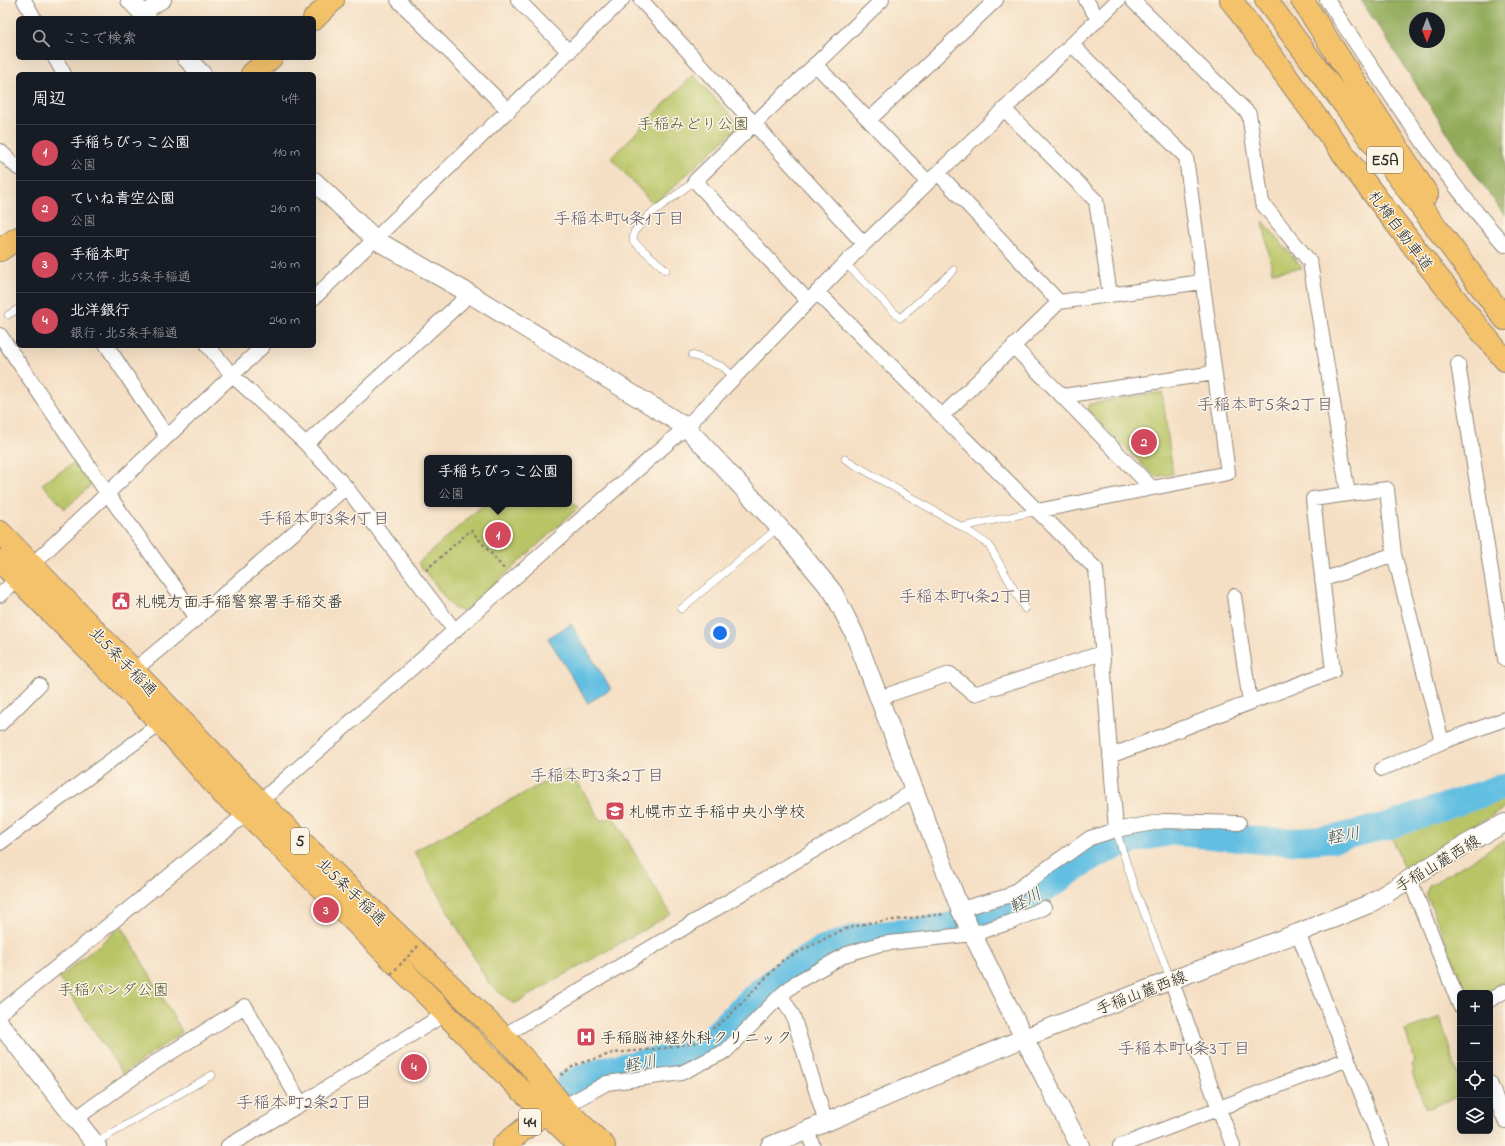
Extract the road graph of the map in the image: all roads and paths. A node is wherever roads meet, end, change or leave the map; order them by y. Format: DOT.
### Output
graph roads {
  1 [pos="24,0"];
  2 [pos="130,0"];
  3 [pos="164,0"];
  4 [pos="333,0"];
  5 [pos="398,0"];
  6 [pos="518,0"];
  7 [pos="622,0"];
  8 [pos="641,0"];
  9 [pos="882,0"];
  10 [pos="996,0"];
  11 [pos="1086,0"];
  12 [pos="1118,0"];
  13 [pos="1132,0"];
  14 [pos="1231,0"];
  15 [pos="1266,0"];
  16 [pos="1302,0"];
  17 [pos="1327,0"];
  18 [pos="33,16"];
  19 [pos="145,16"];
  20 [pos="316,17"];
  21 [pos="1098,18"];
  22 [pos="1071,44"];
  23 [pos="569,52"];
  24 [pos="56,60"];
  25 [pos="188,60"];
  26 [pos="269,60"];
  27 [pos="815,64"];
  28 [pos="63,72"];
  29 [pos="200,72"];
  30 [pos="254,72"];
  31 [pos="1004,109"];
  32 [pos="509,110"];
  33 [pos="869,120"];
  34 [pos="754,124"];
  35 [pos="0,151"];
  36 [pos="16,166"];
  37 [pos="933,177"];
  38 [pos="695,181"];
  39 [pos="316,183"];
  40 [pos="16,239"];
  41 [pos="376,240"];
  42 [pos="864,244"];
  43 [pos="1505,245"];
  44 [pos="0,250"];
  45 [pos="846,263"];
  46 [pos="666,270"];
  47 [pos="954,270"];
  48 [pos="1202,282"];
  49 [pos="470,294"];
  50 [pos="1110,295"];
  51 [pos="316,296"];
  52 [pos="812,297"];
  53 [pos="1059,302"];
  54 [pos="16,310"];
  55 [pos="8,315"];
  56 [pos="1505,317"];
  57 [pos="0,335"];
  58 [pos="1014,346"];
  59 [pos="108,348"];
  60 [pos="210,348"];
  61 [pos="261,348"];
  62 [pos="692,355"];
  63 [pos="1505,360"];
  64 [pos="1458,364"];
  65 [pos="1214,373"];
  66 [pos="232,375"];
  67 [pos="734,377"];
  68 [pos="1063,396"];
  69 [pos="942,416"];
  70 [pos="686,427"];
  71 [pos="167,437"];
  72 [pos="306,444"];
  73 [pos="845,459"];
  74 [pos="346,487"];
  75 [pos="1152,488"];
  76 [pos="107,493"];
  77 [pos="1348,494"];
  78 [pos="1037,511"];
  79 [pos="779,527"];
  80 [pos="962,527"];
  81 [pos="0,532"];
  82 [pos="1394,554"];
  83 [pos="0,561"];
  84 [pos="24,572"];
  85 [pos="424,572"];
  86 [pos="508,574"];
  87 [pos="1322,580"];
  88 [pos="0,595"];
  89 [pos="1234,596"];
  90 [pos="1501,605"];
  91 [pos="681,609"];
  92 [pos="1025,609"];
  93 [pos="197,618"];
  94 [pos="455,631"];
  95 [pos="1102,653"];
  96 [pos="1505,659"];
  97 [pos="133,671"];
  98 [pos="39,685"];
  99 [pos="879,698"];
  100 [pos="1250,702"];
  101 [pos="1505,719"];
  102 [pos="161,723"];
  103 [pos="0,724"];
  104 [pos="1442,742"];
  105 [pos="1110,756"];
  106 [pos="1382,769"];
  107 [pos="915,790"];
  108 [pos="253,808"];
  109 [pos="1239,823"];
  110 [pos="1505,823"];
  111 [pos="1117,834"];
  112 [pos="0,843"];
  113 [pos="1410,880"];
  114 [pos="1044,908"];
  115 [pos="956,911"];
  116 [pos="1298,933"];
  117 [pos="973,934"];
  118 [pos="420,944"];
  119 [pos="391,974"];
  120 [pos="1171,980"];
  121 [pos="1505,991"];
  122 [pos="781,995"];
  123 [pos="1457,998"];
  124 [pos="1493,998"];
  125 [pos="0,1013"];
  126 [pos="446,1013"];
  127 [pos="0,1024"];
  128 [pos="503,1036"];
  129 [pos="1024,1038"];
  130 [pos="1348,1059"];
  131 [pos="212,1075"];
  132 [pos="558,1078"];
  133 [pos="1493,1091"];
  134 [pos="300,1104"];
  135 [pos="1218,1108"];
  136 [pos="554,1110"];
  137 [pos="75,1119"];
  138 [pos="1505,1121"];
  139 [pos="826,1123"];
  140 [pos="810,1139"];
  141 [pos="96,1145"];
  142 [pos="228,1146"];
  143 [pos="503,1146"];
  144 [pos="582,1146"];
  145 [pos="604,1146"];
  146 [pos="770,1146"];
  147 [pos="1080,1146"];
  148 [pos="1120,1146"];
  149 [pos="1233,1146"];
  150 [pos="1382,1146"];
  1 -- 18 [label="street"];
  2 -- 19 [label="street"];
  3 -- 19 [label="street"];
  4 -- 20 [label="main road"];
  5 -- 32 [label="street"];
  6 -- 23 [label="street"];
  7 -- 23 [label="street"];
  8 -- 34 [label="street"];
  9 -- 27 [label="street"];
  10 -- 33 [label="street"];
  11 -- 21 [label="street"];
  12 -- 21 [label="street"];
  13 -- 77 [label="street"];
  14 -- 63 [label="main road, 札樽自動車道 / E5A"];
  15 -- 56 [label="main road, 札樽自動車道 / E5A"];
  16 -- 56 [label="main road"];
  17 -- 43 [label="street"];
  21 -- 22 [label="street"];
  22 -- 31 [label="street"];
  22 -- 48 [label="street"];
  23 -- 32 [label="street"];
  24 -- 28 [label="street"];
  25 -- 29 [label="street"];
  26 -- 30 [label="main road"];
  27 -- 33 [label="street"];
  27 -- 34 [label="street"];
  31 -- 37 [label="street"];
  31 -- 50 [label="street"];
  32 -- 41 [label="street"];
  33 -- 37 [label="street"];
  34 -- 38 [label="street"];
  34 -- 42 [label="street"];
  35 -- 36 [label="street"];
  37 -- 42 [label="street"];
  37 -- 53 [label="street"];
  38 -- 46 [label="lane"];
  38 -- 52 [label="street"];
  39 -- 41 [label="street"];
  40 -- 44 [label="main road"];
  41 -- 49 [label="street"];
  41 -- 51 [label="street"];
  42 -- 45 [label="street"];
  45 -- 47 [label="lane"];
  45 -- 52 [label="street"];
  48 -- 50 [label="street"];
  48 -- 65 [label="street"];
  49 -- 70 [label="street"];
  49 -- 72 [label="street"];
  50 -- 53 [label="street"];
  52 -- 67 [label="street"];
  52 -- 69 [label="street"];
  53 -- 58 [label="street"];
  54 -- 55 [label="lane"];
  57 -- 76 [label="street"];
  58 -- 68 [label="street"];
  58 -- 69 [label="street"];
  59 -- 71 [label="street"];
  60 -- 66 [label="street"];
  61 -- 66 [label="street"];
  62 -- 67 [label="lane"];
  64 -- 90 [label="street"];
  65 -- 68 [label="street"];
  65 -- 75 [label="street"];
  66 -- 71 [label="street"];
  66 -- 72 [label="street"];
  67 -- 70 [label="street"];
  68 -- 75 [label="street"];
  69 -- 78 [label="street"];
  70 -- 79 [label="street"];
  70 -- 94 [label="street"];
  71 -- 76 [label="street"];
  72 -- 74 [label="street"];
  73 -- 80 [label="lane"];
  74 -- 93 [label="street"];
  74 -- 94 [label="street"];
  75 -- 78 [label="street"];
  76 -- 84 [label="street"];
  76 -- 93 [label="street"];
  77 -- 82 [label="street"];
  77 -- 87 [label="street"];
  78 -- 80 [label="lane"];
  78 -- 95 [label="street"];
  79 -- 91 [label="lane"];
  79 -- 99 [label="street"];
  80 -- 92 [label="lane"];
  81 -- 84 [label="main road, 北5条手稲通 / 5"];
  82 -- 87 [label="street"];
  82 -- 104 [label="street"];
  83 -- 84 [label="main road, 北5条手稲通 / 5"];
  84 -- 88 [label="street"];
  84 -- 97 [label="main road, 北5条手稲通 / 5"];
  84 -- 102 [label="main road, 北5条手稲通 / 5"];
  85 -- 86 [label="path"];
  87 -- 100 [label="street"];
  89 -- 100 [label="street"];
  90 -- 96 [label="street"];
  93 -- 97 [label="street"];
  94 -- 108 [label="street"];
  95 -- 99 [label="street"];
  95 -- 105 [label="street"];
  97 -- 108 [label="main road, 北5条手稲通 / 5"];
  98 -- 103 [label="street"];
  99 -- 107 [label="street"];
  100 -- 105 [label="street"];
  101 -- 104 [label="street"];
  102 -- 108 [label="main road, 北5条手稲通 / 5"];
  102 -- 112 [label="street"];
  104 -- 106 [label="street"];
  105 -- 111 [label="street"];
  107 -- 115 [label="street"];
  107 -- 128 [label="street"];
  108 -- 125 [label="street"];
  108 -- 126 [label="main road, 北5条手稲通 / 5"];
  108 -- 128 [label="main road, 北5条手稲通 / 5"];
  109 -- 111 [label="street"];
  110 -- 113 [label="street, 手稲山麓西線"];
  111 -- 115 [label="street"];
  111 -- 120 [label="lane"];
  113 -- 116 [label="street, 手稲山麓西線"];
  113 -- 123 [label="street"];
  114 -- 117 [label="street"];
  115 -- 117 [label="street"];
  115 -- 132 [label="path"];
  116 -- 120 [label="street, 手稲山麓西線"];
  116 -- 130 [label="street"];
  117 -- 122 [label="street"];
  117 -- 129 [label="street"];
  118 -- 119 [label="path, bridge"];
  120 -- 129 [label="street, 手稲山麓西線"];
  120 -- 135 [label="street"];
  121 -- 124 [label="street"];
  122 -- 136 [label="street"];
  122 -- 139 [label="street"];
  126 -- 134 [label="street"];
  126 -- 136 [label="main road, 北5条手稲通 / 5"];
  127 -- 137 [label="street"];
  128 -- 136 [label="main road, 北5条手稲通 / 5"];
  129 -- 139 [label="street, 手稲山麓西線"];
  129 -- 147 [label="street"];
  130 -- 135 [label="street"];
  130 -- 150 [label="street"];
  131 -- 141 [label="lane"];
  133 -- 138 [label="street"];
  134 -- 137 [label="street"];
  134 -- 142 [label="street"];
  135 -- 148 [label="street"];
  135 -- 149 [label="street"];
  136 -- 143 [label="main road, 44"];
  136 -- 144 [label="main road, 北5条手稲通 / 5"];
  136 -- 145 [label="main road, 北5条手稲通 / 5"];
  137 -- 141 [label="street"];
  139 -- 140 [label="street, 手稲山麓西線"];
  140 -- 146 [label="street, 手稲山麓西線"];
}
